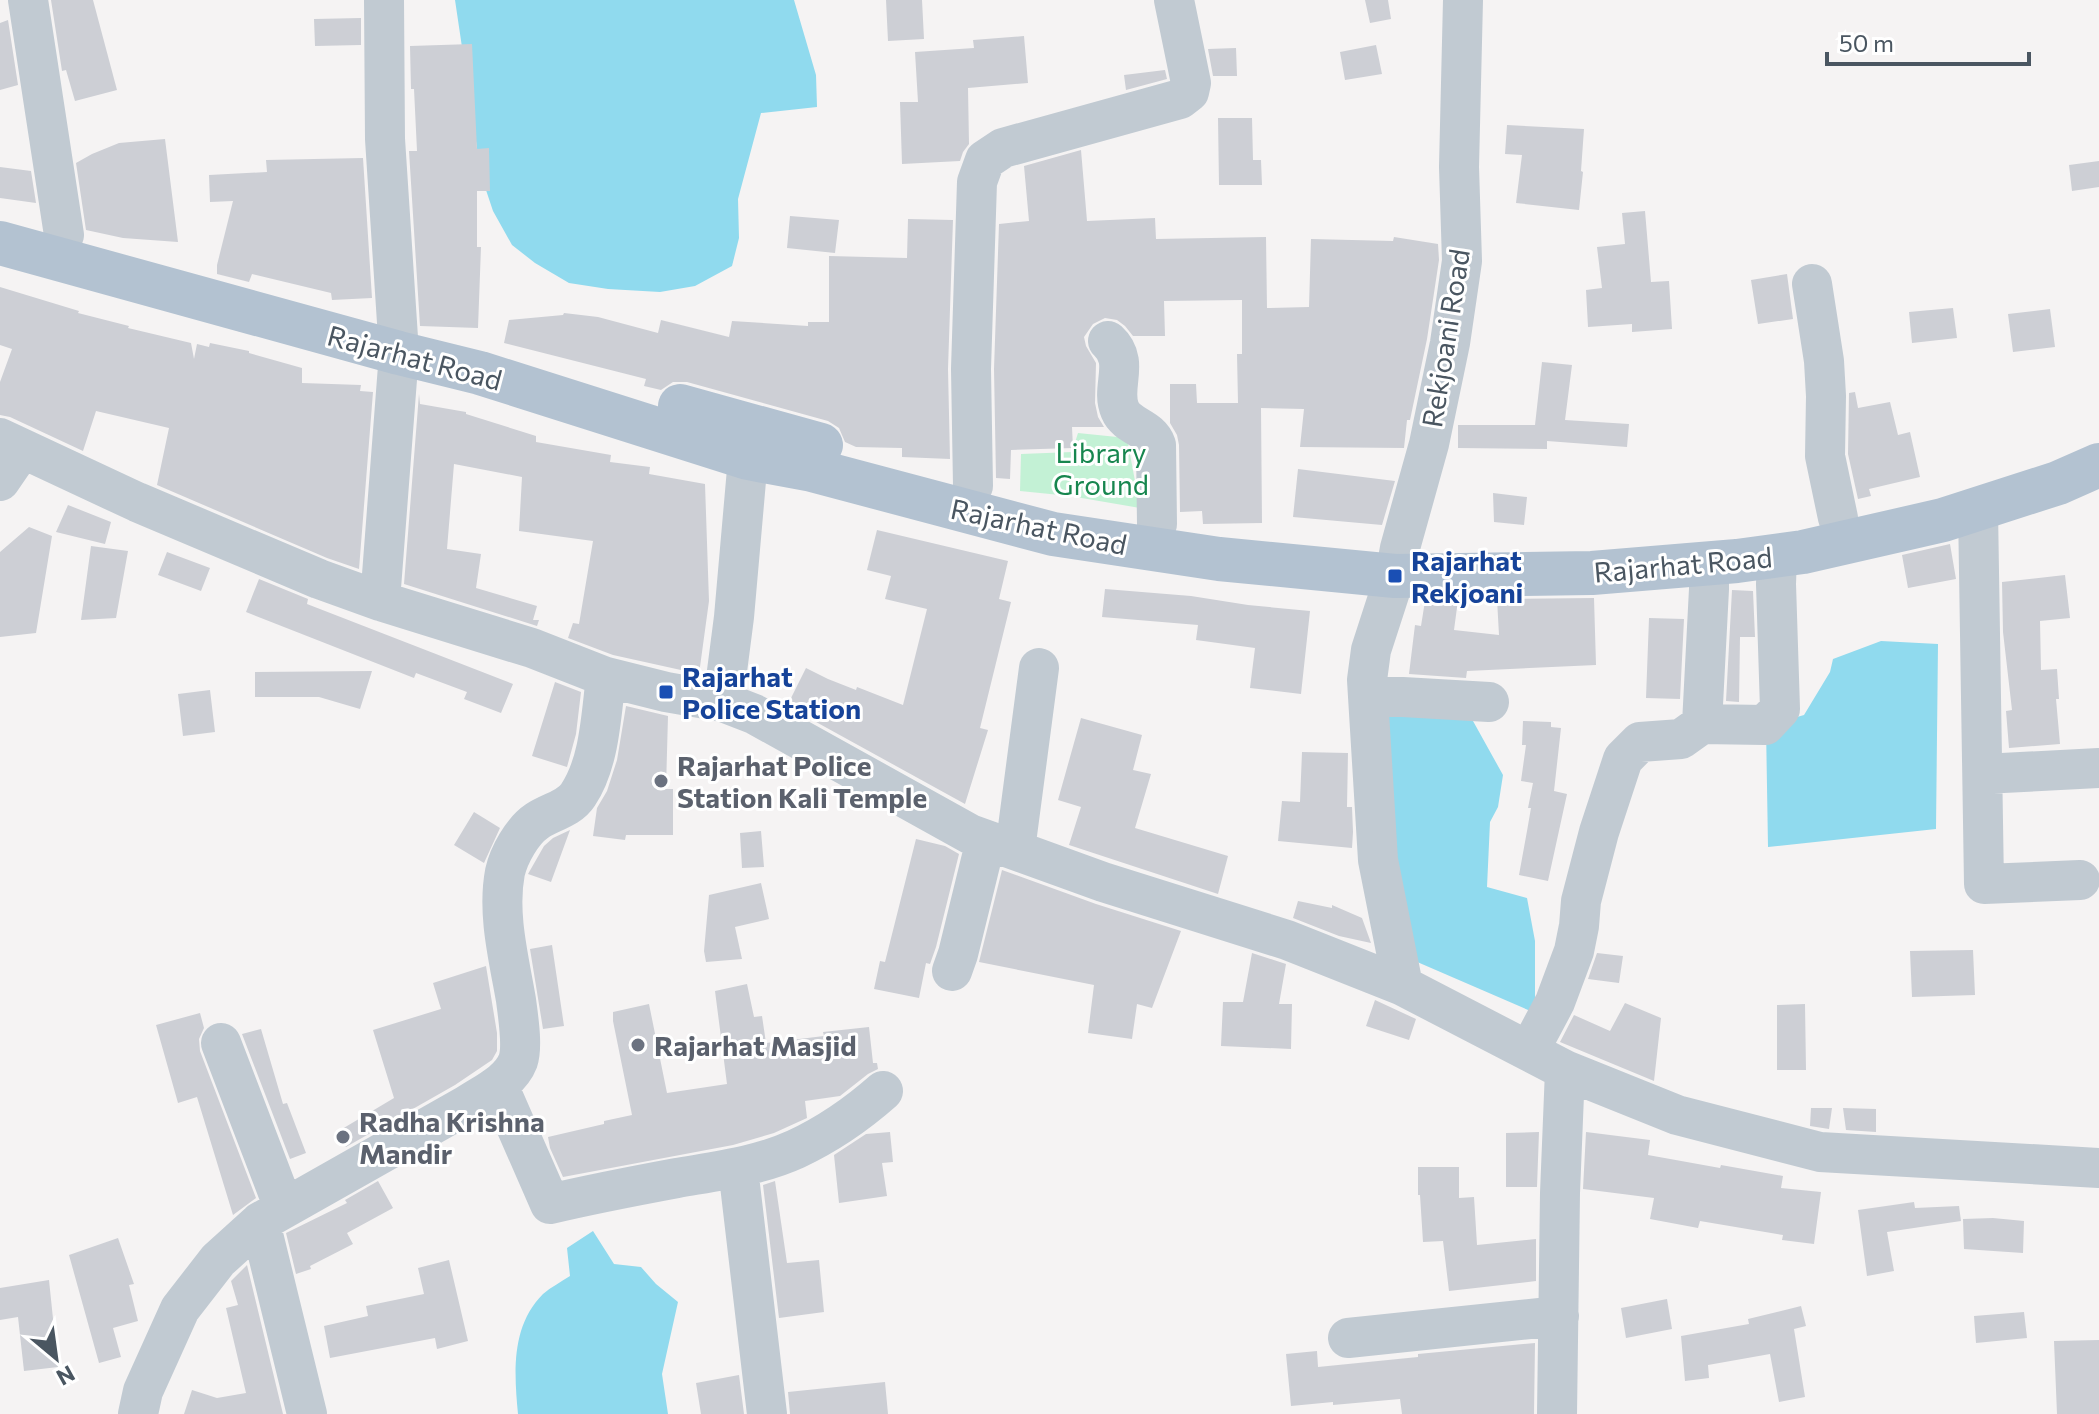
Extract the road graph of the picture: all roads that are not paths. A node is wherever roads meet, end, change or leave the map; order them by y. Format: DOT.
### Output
graph roads {
  1 [pos="28,0"];
  2 [pos="384,0"];
  3 [pos="1174,0"];
  4 [pos="1463,0"];
  5 [pos="0,221"];
  6 [pos="64,235"];
  7 [pos="0,243"];
  8 [pos="1812,284"];
  9 [pos="398,339"];
  10 [pos="1108,341"];
  11 [pos="2099,440"];
  12 [pos="7,456"];
  13 [pos="748,458"];
  14 [pos="2099,465"];
  15 [pos="973,486"];
  16 [pos="1978,509"];
  17 [pos="1838,518"];
  18 [pos="1157,524"];
  19 [pos="1777,556"];
  20 [pos="1398,562"];
  21 [pos="1709,564"];
  22 [pos="380,601"];
  23 [pos="1039,668"];
  24 [pos="606,677"];
  25 [pos="1368,695"];
  26 [pos="723,702"];
  27 [pos="1489,702"];
  28 [pos="1702,724"];
  29 [pos="2099,768"];
  30 [pos="1983,774"];
  31 [pos="1001,845"];
  32 [pos="2080,880"];
  33 [pos="952,971"];
  34 [pos="1403,986"];
  35 [pos="221,1043"];
  36 [pos="1529,1051"];
  37 [pos="1565,1070"];
  38 [pos="498,1085"];
  39 [pos="883,1091"];
  40 [pos="738,1168"];
  41 [pos="2099,1168"];
  42 [pos="272,1215"];
  43 [pos="1559,1316"];
  44 [pos="1348,1338"];
  45 [pos="138,1414"];
  46 [pos="307,1414"];
  47 [pos="767,1414"];
  48 [pos="1557,1414"];
  1 -- 6 [label="street"];
  2 -- 9 [label="street"];
  3 -- 15 [label="street"];
  4 -- 20 [label="street, Rekjoani Road"];
  5 -- 6 [label="main road, Rajarhat Road"];
  6 -- 9 [label="main road, Rajarhat Road"];
  7 -- 9 [label="main road, Rajarhat Road"];
  8 -- 17 [label="street"];
  9 -- 13 [label="main road, Rajarhat Road"];
  9 -- 15 [label="main road, Rajarhat Road"];
  9 -- 22 [label="street"];
  10 -- 18 [label="street"];
  11 -- 17 [label="main road, Rajarhat Road"];
  12 -- 22 [label="street"];
  13 -- 20 [label="main road, Rajarhat Road"];
  13 -- 26 [label="street"];
  14 -- 16 [label="main road, Rajarhat Road"];
  15 -- 18 [label="main road, Rajarhat Road"];
  16 -- 19 [label="main road, Rajarhat Road"];
  16 -- 30 [label="street"];
  17 -- 20 [label="main road, Rajarhat Road"];
  18 -- 20 [label="main road, Rajarhat Road"];
  19 -- 21 [label="main road, Rajarhat Road"];
  19 -- 28 [label="street"];
  20 -- 21 [label="main road, Rajarhat Road"];
  20 -- 25 [label="street, Rekjoani Road"];
  21 -- 28 [label="street"];
  22 -- 24 [label="street"];
  23 -- 31 [label="street"];
  24 -- 26 [label="street"];
  24 -- 38 [label="street"];
  25 -- 27 [label="street"];
  25 -- 34 [label="street, Rekjoani Road"];
  26 -- 31 [label="street"];
  28 -- 36 [label="street"];
  29 -- 30 [label="street"];
  30 -- 32 [label="street"];
  31 -- 33 [label="street"];
  31 -- 34 [label="street"];
  34 -- 36 [label="street"];
  35 -- 42 [label="street"];
  36 -- 37 [label="street"];
  37 -- 41 [label="street"];
  37 -- 43 [label="street"];
  38 -- 40 [label="street"];
  38 -- 42 [label="street"];
  39 -- 40 [label="street"];
  40 -- 47 [label="street"];
  42 -- 45 [label="street"];
  42 -- 46 [label="street"];
  43 -- 44 [label="street"];
  43 -- 48 [label="street"];
}
